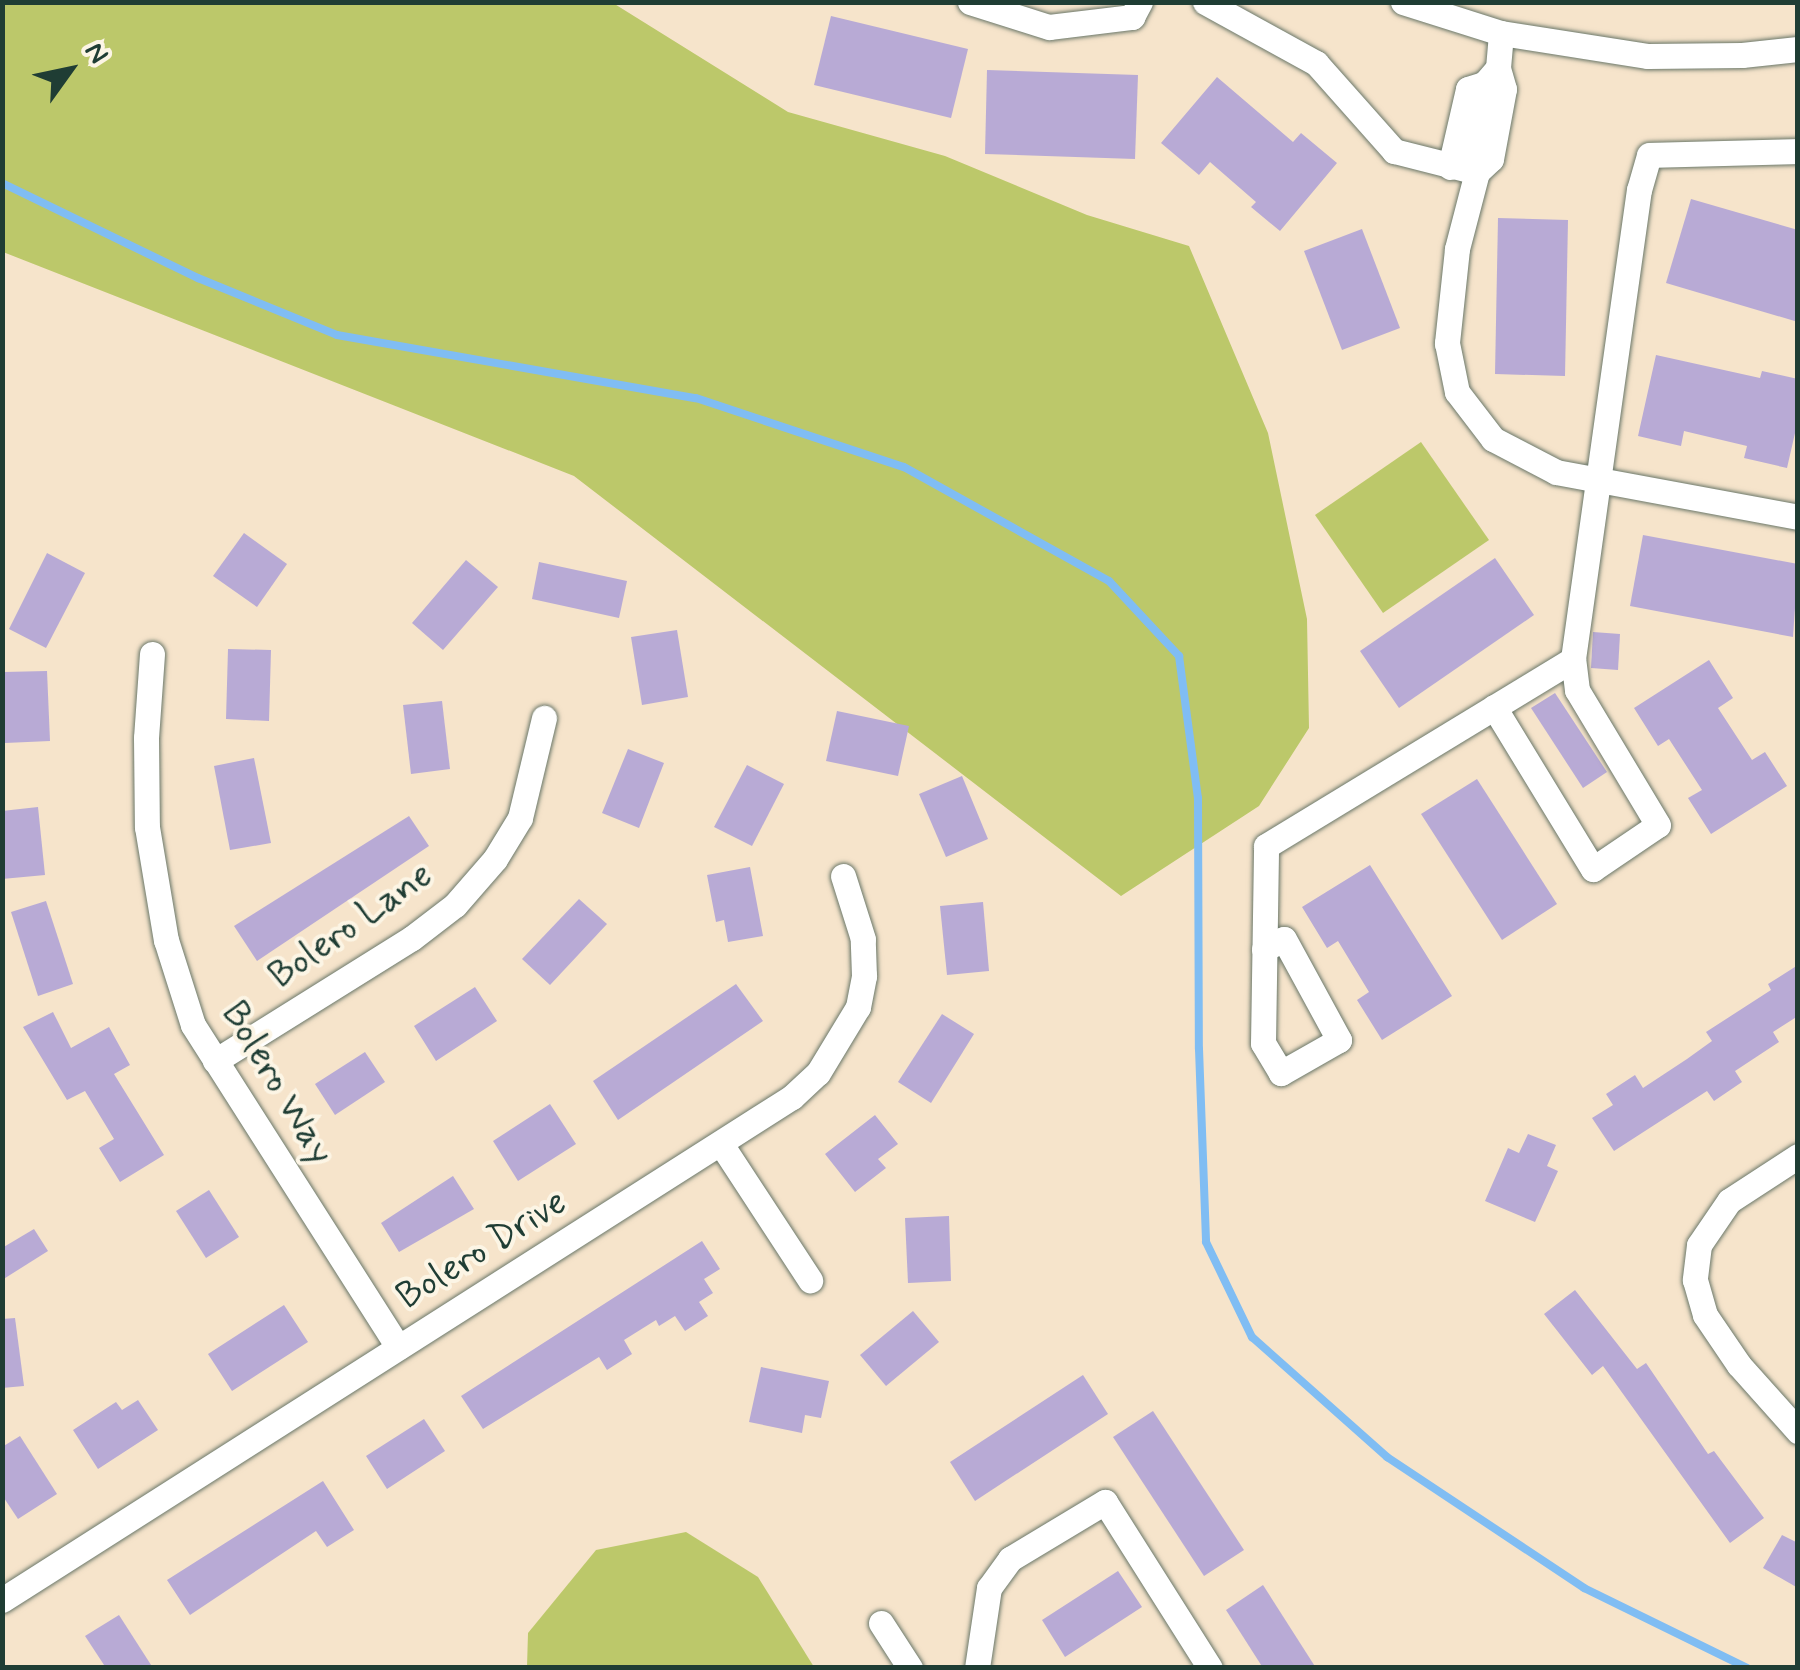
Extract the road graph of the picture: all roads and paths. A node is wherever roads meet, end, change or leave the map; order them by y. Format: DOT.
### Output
graph roads {
  1 [pos="970,2"];
  2 [pos="1140,2"];
  3 [pos="1205,2"];
  4 [pos="1403,2"];
  5 [pos="1501,32"];
  6 [pos="1798,48"];
  7 [pos="1492,76"];
  8 [pos="1798,151"];
  9 [pos="1450,167"];
  10 [pos="1478,172"];
  11 [pos="1597,480"];
  12 [pos="1798,517"];
  13 [pos="152,654"];
  14 [pos="1573,659"];
  15 [pos="1494,707"];
  16 [pos="544,718"];
  17 [pos="844,876"];
  18 [pos="1264,949"];
  19 [pos="215,1061"];
  20 [pos="721,1144"];
  21 [pos="1798,1156"];
  22 [pos="810,1280"];
  23 [pos="398,1346"];
  24 [pos="1798,1432"];
  25 [pos="2,1600"];
  26 [pos="881,1623"];
  27 [pos="910,1668"];
  28 [pos="977,1668"];
  29 [pos="1210,1668"];
  1 -- 2 [label="street"];
  3 -- 9 [label="street"];
  4 -- 5 [label="street"];
  5 -- 6 [label="street"];
  5 -- 7 [label="street"];
  7 -- 9 [label="street"];
  7 -- 10 [label="street"];
  8 -- 11 [label="street"];
  9 -- 10 [label="street"];
  10 -- 11 [label="street"];
  11 -- 12 [label="street"];
  11 -- 14 [label="street"];
  13 -- 19 [label="street, Bolero Way"];
  14 -- 15 [label="street"];
  14 -- 15 [label="street"];
  15 -- 18 [label="street"];
  16 -- 19 [label="street, Bolero Lane"];
  17 -- 20 [label="street, Bolero Drive"];
  18 -- 18 [label="street"];
  19 -- 23 [label="street, Bolero Way"];
  20 -- 22 [label="street"];
  20 -- 23 [label="street, Bolero Drive"];
  21 -- 24 [label="street"];
  23 -- 25 [label="street, Bolero Drive"];
  26 -- 27 [label="street"];
  28 -- 29 [label="street"];
}
